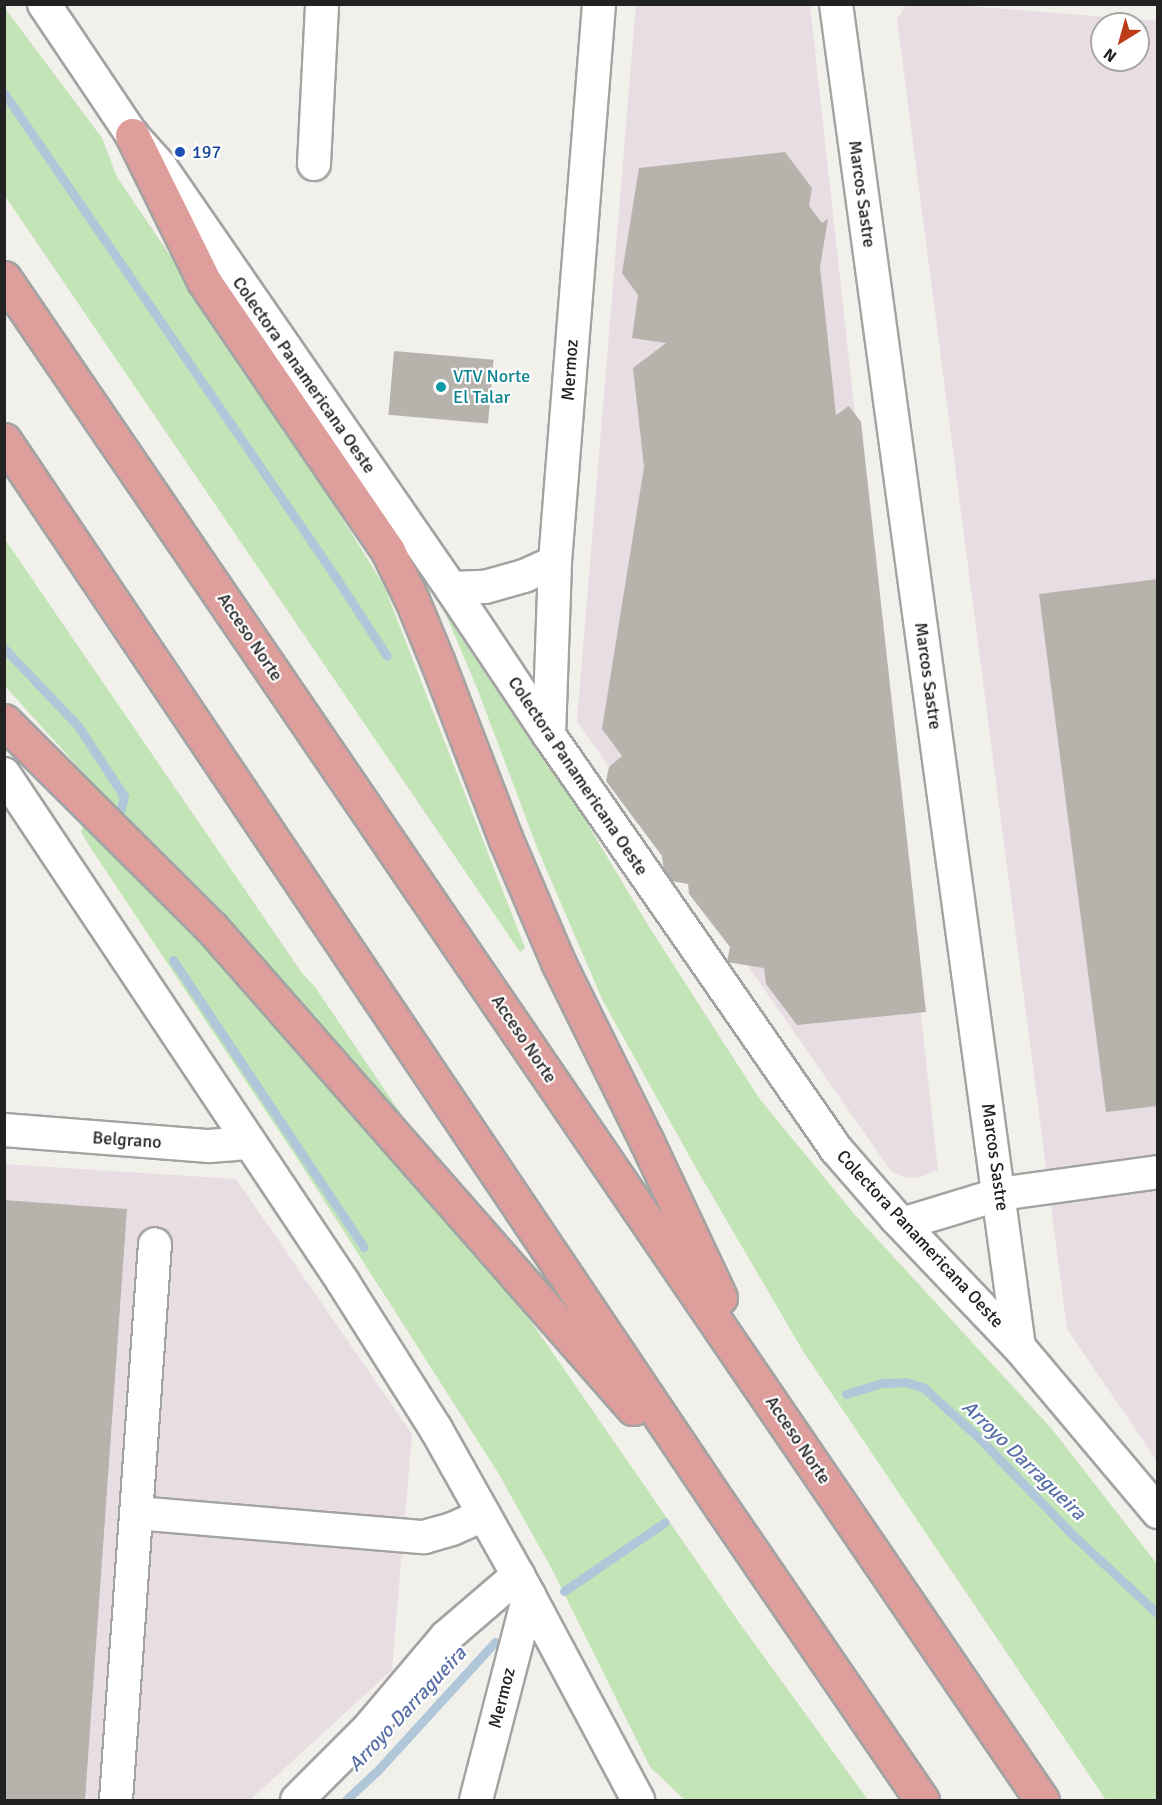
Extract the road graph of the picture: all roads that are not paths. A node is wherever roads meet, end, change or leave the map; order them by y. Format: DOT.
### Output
graph roads {
  1 [pos="44,4"];
  2 [pos="322,4"];
  3 [pos="599,4"];
  4 [pos="836,4"];
  5 [pos="132,135"];
  6 [pos="314,164"];
  7 [pos="4,278"];
  8 [pos="4,440"];
  9 [pos="555,562"];
  10 [pos="451,588"];
  11 [pos="4,722"];
  12 [pos="549,735"];
  13 [pos="4,774"];
  14 [pos="4,1130"];
  15 [pos="249,1143"];
  16 [pos="1158,1172"];
  17 [pos="1000,1194"];
  18 [pos="902,1224"];
  19 [pos="155,1244"];
  20 [pos="1019,1347"];
  21 [pos="761,1386"];
  22 [pos="722,1508"];
  23 [pos="1158,1512"];
  24 [pos="136,1513"];
  25 [pos="484,1515"];
  26 [pos="523,1585"];
  27 [pos="116,1800"];
  28 [pos="297,1800"];
  29 [pos="476,1800"];
  30 [pos="638,1800"];
  31 [pos="922,1800"];
  32 [pos="1042,1800"];
  1 -- 5 [label="street, Colectora Panamericana Oeste"];
  2 -- 6 [label="street"];
  3 -- 9 [label="street, Mermoz"];
  4 -- 17 [label="street, Marcos Sastre"];
  5 -- 10 [label="street, Colectora Panamericana Oeste"];
  5 -- 21 [label="highway"];
  7 -- 21 [label="highway, Acceso Norte"];
  8 -- 22 [label="highway"];
  9 -- 10 [label="street"];
  9 -- 12 [label="street, Mermoz"];
  10 -- 12 [label="street, Colectora Panamericana Oeste"];
  11 -- 22 [label="highway"];
  12 -- 18 [label="street, Colectora Panamericana Oeste"];
  13 -- 15 [label="street"];
  14 -- 15 [label="street, Belgrano"];
  15 -- 25 [label="street"];
  16 -- 17 [label="street"];
  17 -- 18 [label="street"];
  17 -- 20 [label="street, Marcos Sastre"];
  18 -- 20 [label="street, Colectora Panamericana Oeste"];
  19 -- 24 [label="street"];
  20 -- 23 [label="street, Colectora Panamericana Oeste"];
  21 -- 32 [label="highway, Acceso Norte"];
  22 -- 31 [label="highway"];
  24 -- 25 [label="street"];
  24 -- 27 [label="street"];
  25 -- 26 [label="street"];
  26 -- 28 [label="street"];
  26 -- 29 [label="street, Mermoz"];
  26 -- 30 [label="street"];
}
